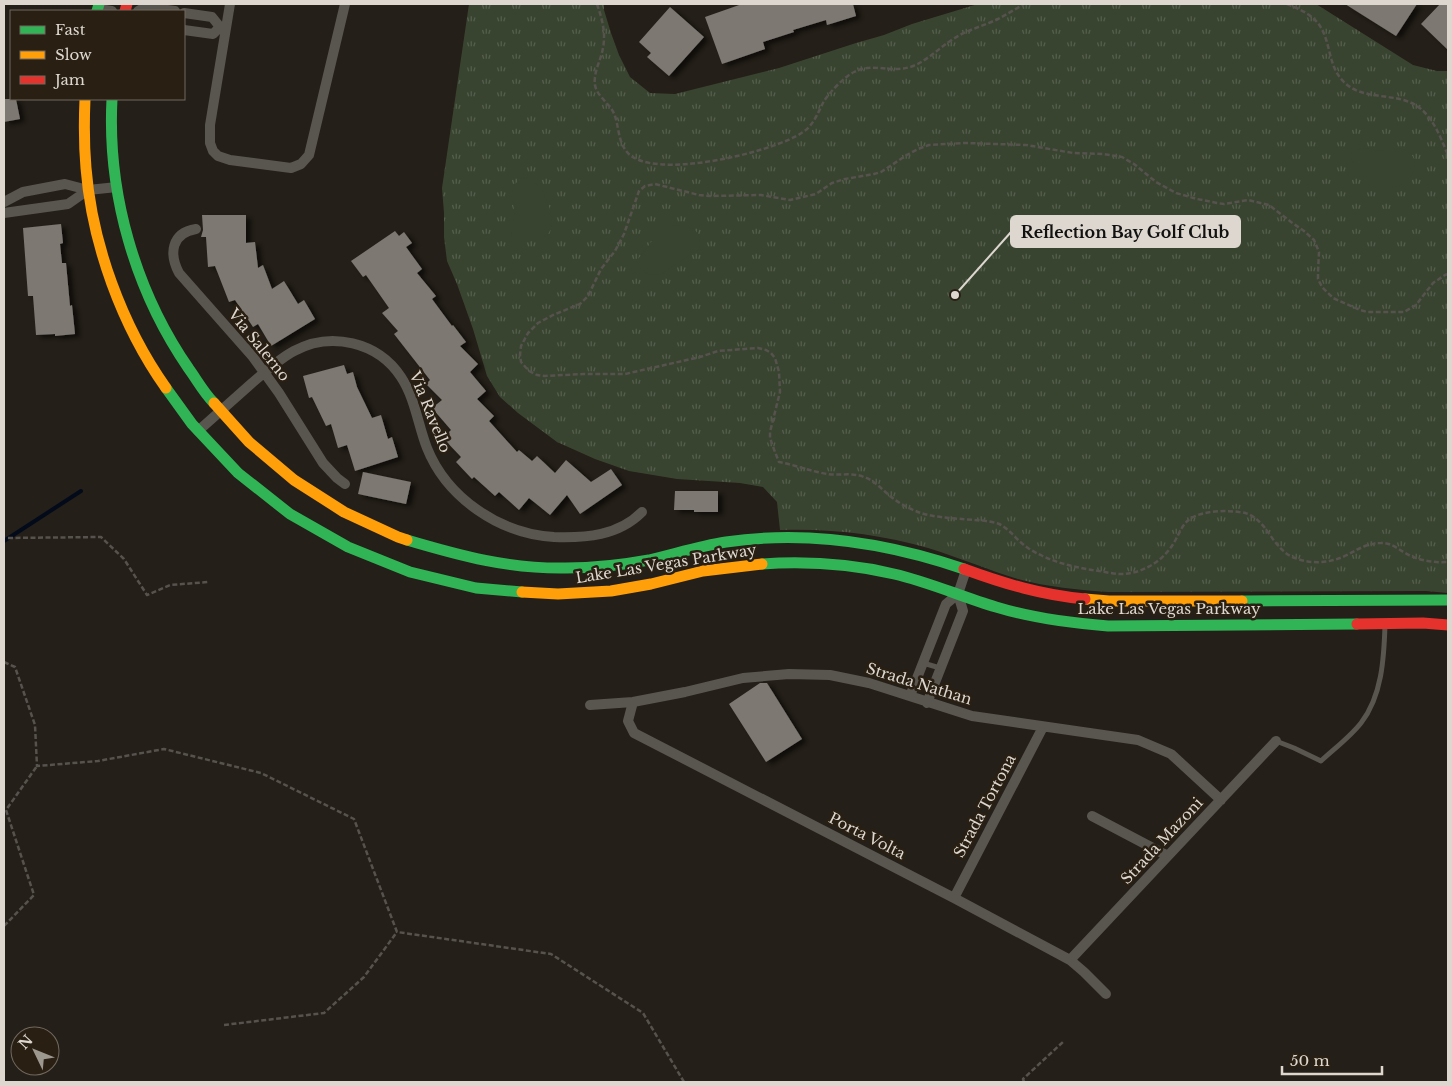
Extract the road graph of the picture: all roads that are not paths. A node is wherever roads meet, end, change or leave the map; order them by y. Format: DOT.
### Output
graph roads {
  1 [pos="230,4"];
  2 [pos="344,4"];
  3 [pos="140,10"];
  4 [pos="168,10"];
  5 [pos="185,12"];
  6 [pos="223,27"];
  7 [pos="185,30"];
  8 [pos="85,100"];
  9 [pos="112,100"];
  10 [pos="117,187"];
  11 [pos="88,190"];
  12 [pos="4,202"];
  13 [pos="4,214"];
  14 [pos="196,229"];
  15 [pos="264,373"];
  16 [pos="220,412"];
  17 [pos="198,431"];
  18 [pos="345,484"];
  19 [pos="642,512"];
  20 [pos="966,570"];
  21 [pos="958,594"];
  22 [pos="1448,600"];
  23 [pos="1385,623"];
  24 [pos="1448,625"];
  25 [pos="923,663"];
  26 [pos="940,668"];
  27 [pos="910,696"];
  28 [pos="632,702"];
  29 [pos="927,703"];
  30 [pos="590,705"];
  31 [pos="1043,727"];
  32 [pos="1276,742"];
  33 [pos="1221,800"];
  34 [pos="1092,816"];
  35 [pos="1168,856"];
  36 [pos="954,898"];
  37 [pos="1070,960"];
  38 [pos="1106,994"];
  1 -- 6 [label="street"];
  2 -- 6 [label="street"];
  3 -- 4 [label="street"];
  5 -- 6 [label="street"];
  6 -- 7 [label="street"];
  8 -- 11 [label="street, Lake Las Vegas Parkway"];
  9 -- 10 [label="street, Lake Las Vegas Parkway"];
  10 -- 11 [label="street"];
  10 -- 16 [label="street, Lake Las Vegas Parkway"];
  11 -- 12 [label="street"];
  11 -- 13 [label="street"];
  11 -- 17 [label="street, Lake Las Vegas Parkway"];
  14 -- 15 [label="street, Via Salerno"];
  15 -- 16 [label="street, Via Ravello"];
  15 -- 18 [label="street, Via Salerno"];
  15 -- 19 [label="street, Via Ravello"];
  16 -- 17 [label="street, Via Ravello"];
  16 -- 20 [label="street, Lake Las Vegas Parkway"];
  17 -- 21 [label="street, Lake Las Vegas Parkway"];
  20 -- 21 [label="street"];
  20 -- 22 [label="street, Lake Las Vegas Parkway"];
  21 -- 23 [label="street, Lake Las Vegas Parkway"];
  21 -- 25 [label="street"];
  21 -- 26 [label="street"];
  23 -- 24 [label="street, Lake Las Vegas Parkway"];
  23 -- 32 [label="lane"];
  25 -- 26 [label="lane"];
  25 -- 27 [label="street"];
  26 -- 29 [label="street"];
  27 -- 28 [label="street, Strada Nathan"];
  27 -- 29 [label="street, Strada Nathan"];
  28 -- 30 [label="street, Strada Nathan"];
  28 -- 36 [label="street, Porta Volta"];
  29 -- 31 [label="street, Strada Nathan"];
  31 -- 33 [label="street, Strada Nathan"];
  31 -- 36 [label="street, Strada Tortona"];
  32 -- 33 [label="street, Strada Mazoni"];
  33 -- 35 [label="street, Strada Mazoni"];
  34 -- 35 [label="street"];
  35 -- 37 [label="street, Strada Mazoni"];
  36 -- 37 [label="street, Porta Volta"];
  37 -- 38 [label="street, Porta Volta"];
}
